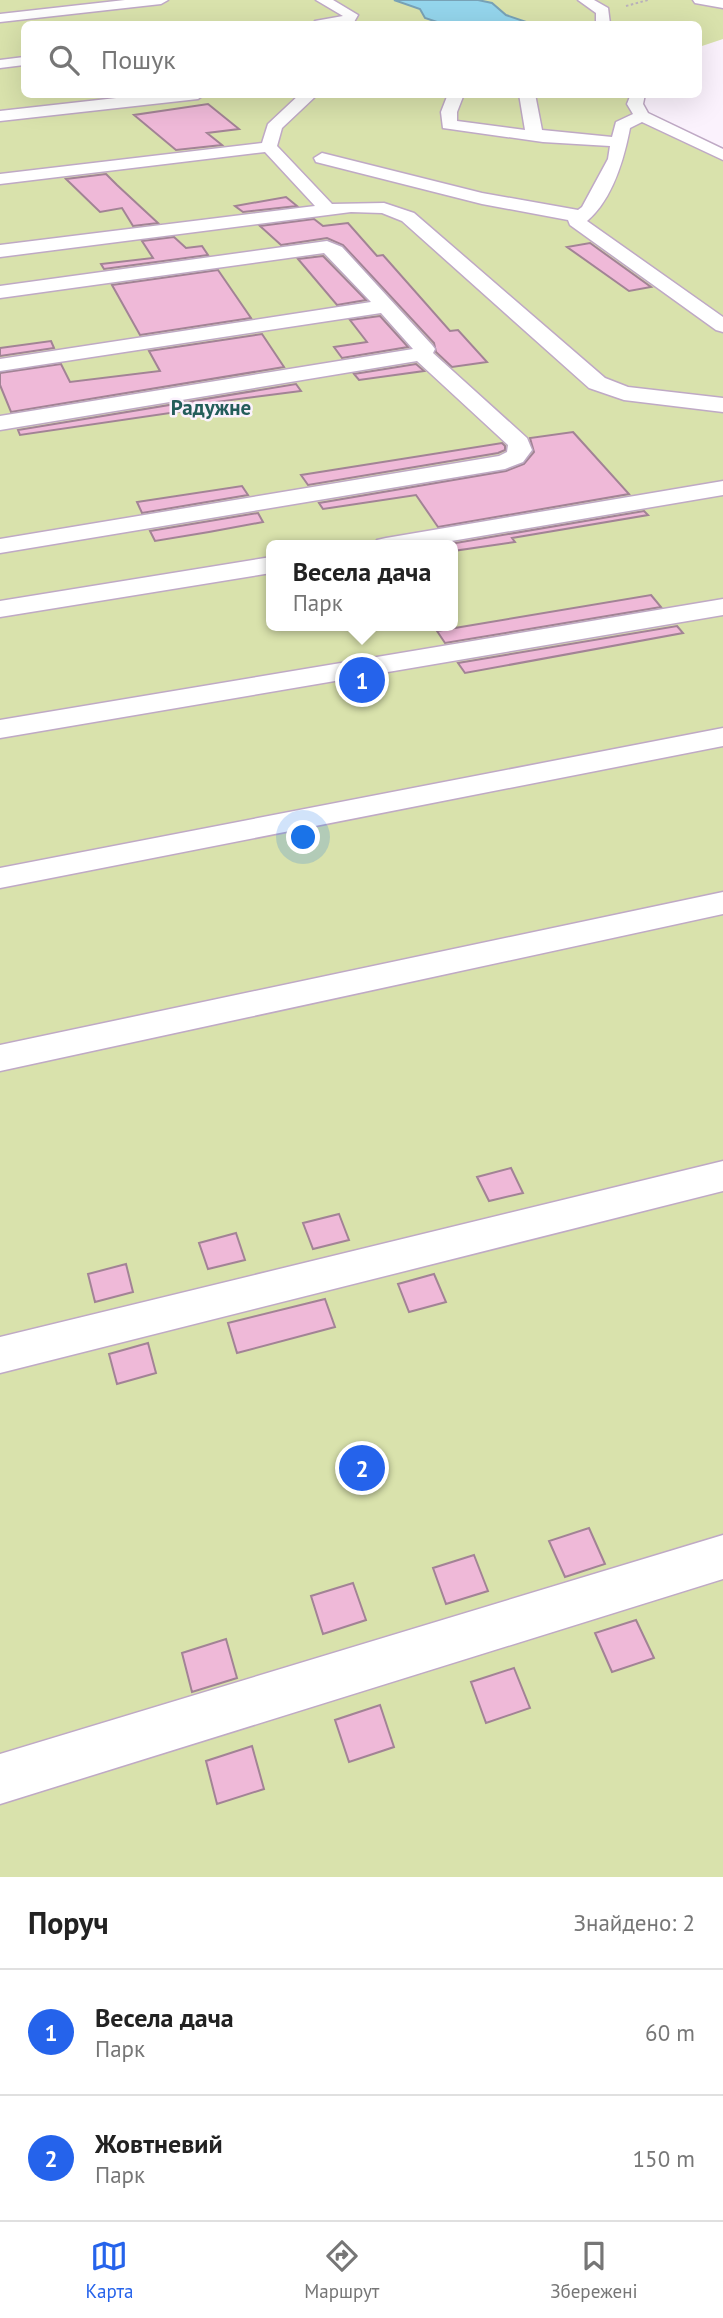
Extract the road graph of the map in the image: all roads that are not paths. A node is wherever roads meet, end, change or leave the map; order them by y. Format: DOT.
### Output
graph roads {
  1 [pos="161,0"];
  2 [pos="323,0"];
  3 [pos="585,0"];
  4 [pos="700,0"];
  5 [pos="723,4"];
  6 [pos="0,18"];
  7 [pos="339,21"];
  8 [pos="603,21"];
  9 [pos="21,61"];
  10 [pos="0,64"];
  11 [pos="162,98"];
  12 [pos="306,98"];
  13 [pos="454,98"];
  14 [pos="528,98"];
  15 [pos="637,98"];
  16 [pos="0,116"];
  17 [pos="642,116"];
  18 [pos="543,137"];
  19 [pos="620,142"];
  20 [pos="269,147"];
  21 [pos="723,155"];
  22 [pos="322,158"];
  23 [pos="0,179"];
  24 [pos="328,210"];
  25 [pos="580,216"];
  26 [pos="0,251"];
  27 [pos="0,292"];
  28 [pos="385,306"];
  29 [pos="723,327"];
  30 [pos="421,353"];
  31 [pos="0,365"];
  32 [pos="723,405"];
  33 [pos="0,423"];
  34 [pos="723,488"];
  35 [pos="416,540"];
  36 [pos="0,546"];
  37 [pos="266,566"];
  38 [pos="723,607"];
  39 [pos="0,609"];
  40 [pos="0,729"];
  41 [pos="723,737"];
  42 [pos="0,878"];
  43 [pos="723,903"];
  44 [pos="0,1058"];
  45 [pos="723,1175"];
  46 [pos="0,1355"];
  47 [pos="723,1557"];
  48 [pos="0,1779"];
  1 -- 6 [label="street"];
  2 -- 7 [label="street"];
  3 -- 8 [label="street"];
  4 -- 5 [label="street"];
  9 -- 10 [label="street"];
  11 -- 16 [label="street"];
  12 -- 20 [label="street"];
  13 -- 18 [label="street"];
  14 -- 18 [label="street"];
  15 -- 17 [label="street"];
  17 -- 19 [label="street"];
  17 -- 21 [label="street"];
  18 -- 19 [label="street"];
  19 -- 25 [label="street"];
  20 -- 23 [label="street"];
  20 -- 24 [label="street"];
  22 -- 25 [label="street"];
  24 -- 26 [label="street"];
  24 -- 32 [label="street"];
  25 -- 29 [label="street"];
  27 -- 28 [label="street"];
  28 -- 30 [label="street"];
  28 -- 31 [label="street"];
  30 -- 33 [label="street"];
  30 -- 36 [label="street"];
  34 -- 35 [label="street"];
  37 -- 39 [label="street"];
  38 -- 40 [label="street"];
  41 -- 42 [label="street"];
  43 -- 44 [label="street"];
  45 -- 46 [label="street"];
  47 -- 48 [label="street"];
}
